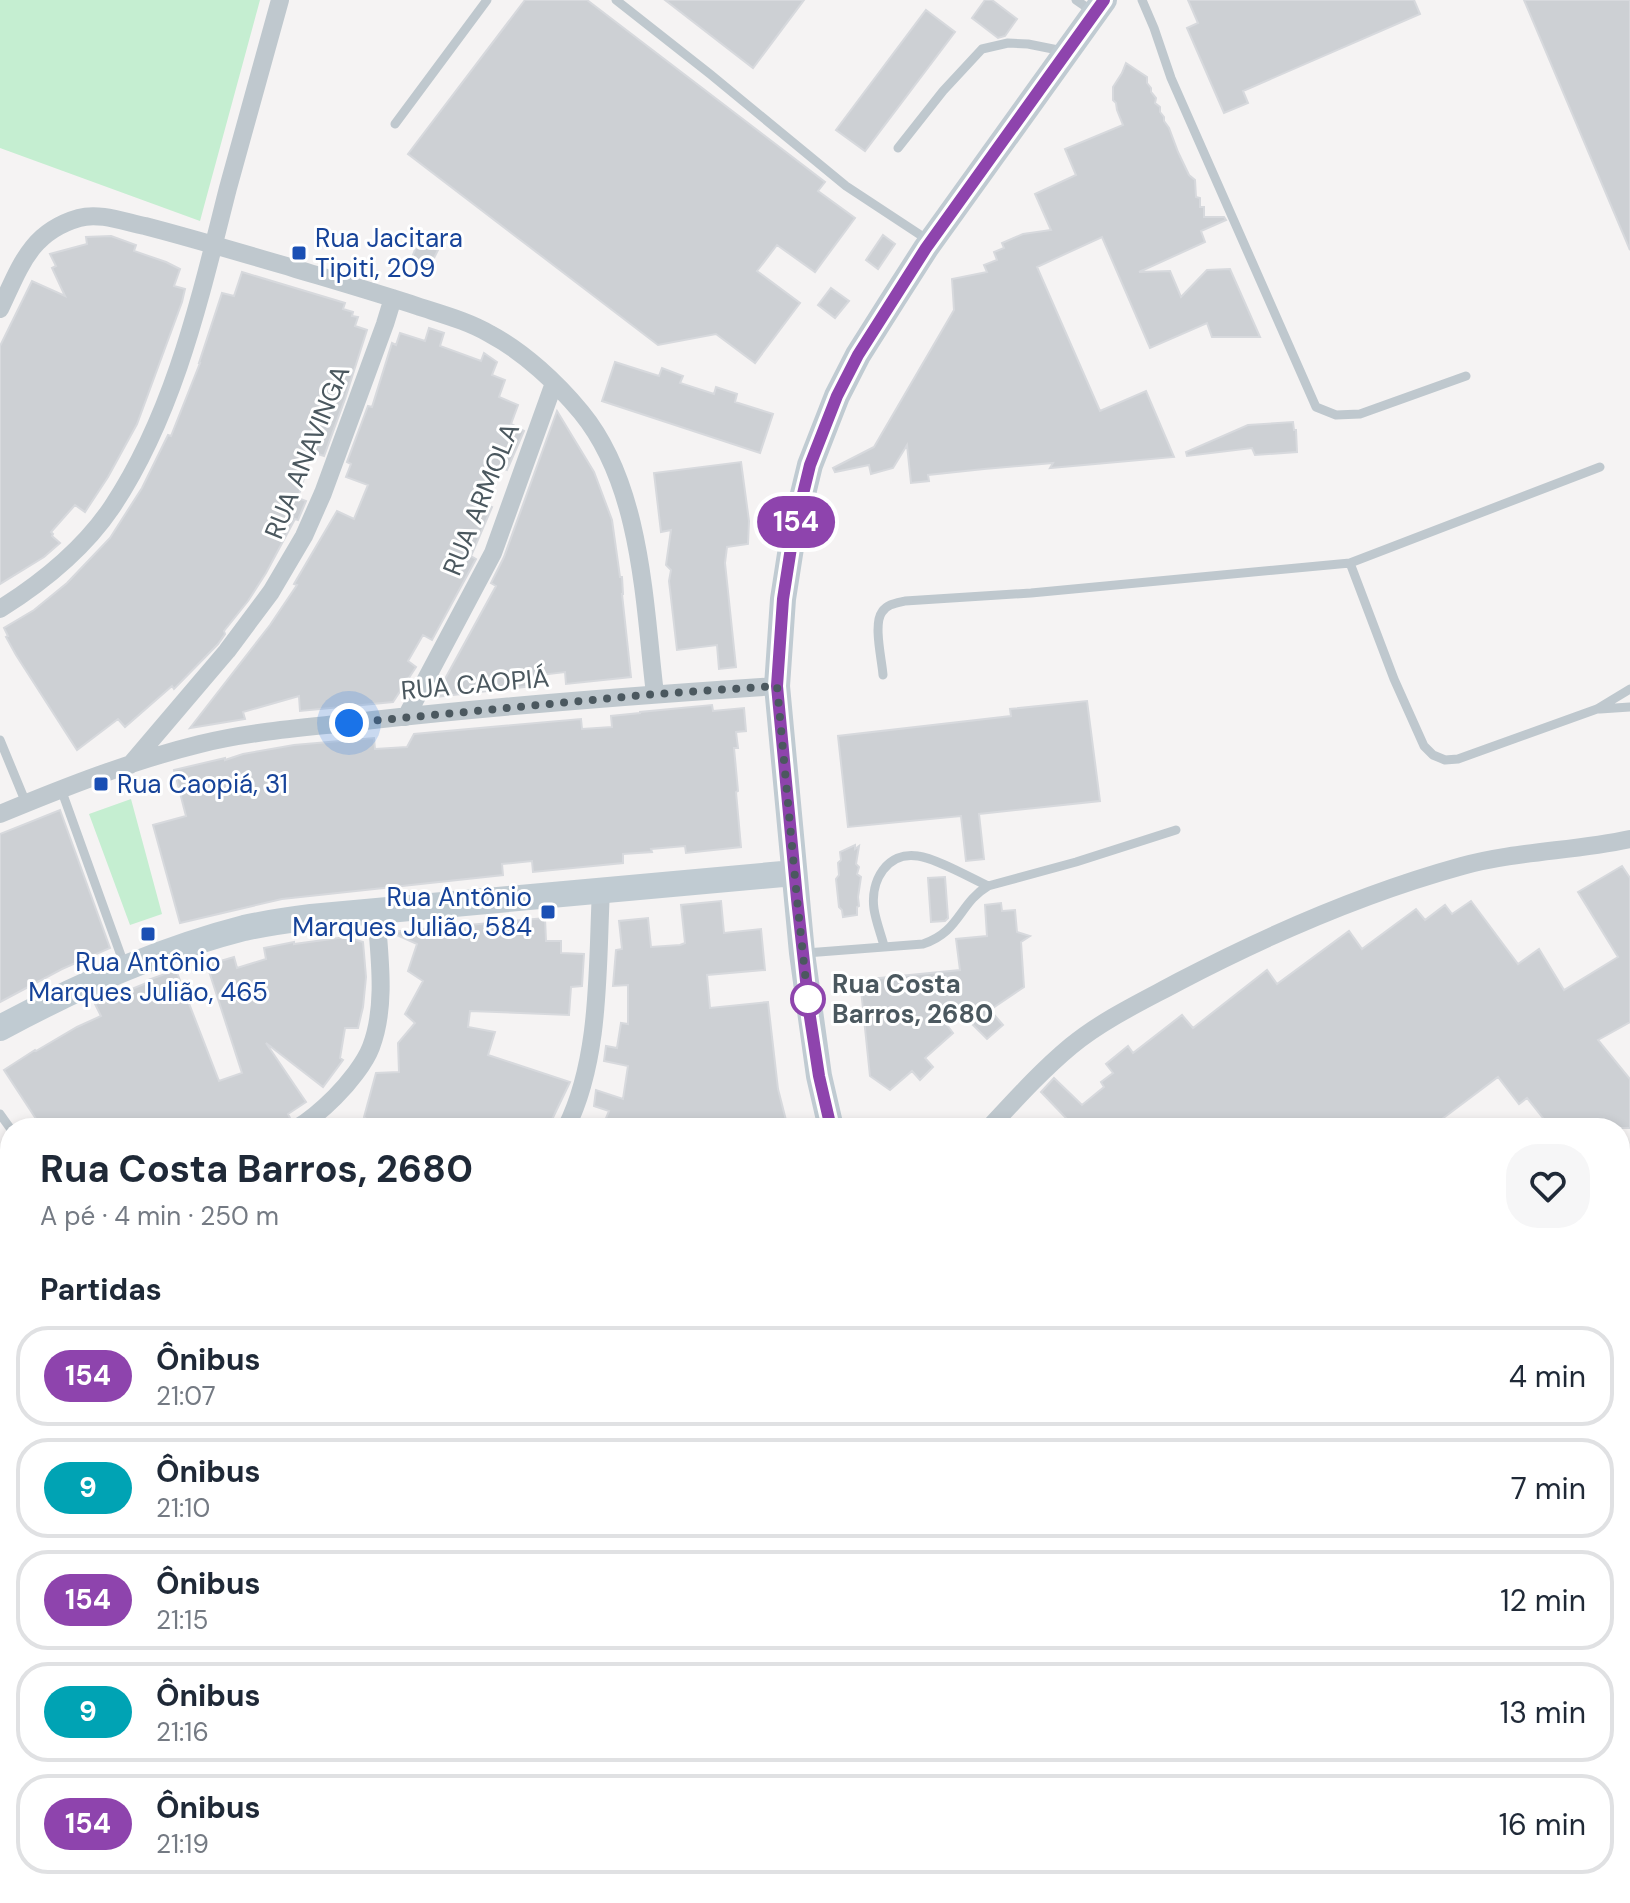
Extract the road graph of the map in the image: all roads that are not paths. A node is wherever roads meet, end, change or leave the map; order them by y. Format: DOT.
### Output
graph roads {
  1 [pos="280,0"];
  2 [pos="487,0"];
  3 [pos="616,0"];
  4 [pos="1142,0"];
  5 [pos="1092,4"];
  6 [pos="1067,52"];
  7 [pos="395,124"];
  8 [pos="898,148"];
  9 [pos="931,242"];
  10 [pos="215,245"];
  11 [pos="393,298"];
  12 [pos="0,309"];
  13 [pos="1466,376"];
  14 [pos="554,383"];
  15 [pos="1600,467"];
  16 [pos="1350,563"];
  17 [pos="0,609"];
  18 [pos="883,675"];
  19 [pos="777,686"];
  20 [pos="1630,689"];
  21 [pos="655,694"];
  22 [pos="1630,707"];
  23 [pos="1597,709"];
  24 [pos="406,717"];
  25 [pos="0,740"];
  26 [pos="130,765"];
  27 [pos="61,789"];
  28 [pos="26,803"];
  29 [pos="0,814"];
  30 [pos="1176,830"];
  31 [pos="1630,839"];
  32 [pos="794,873"];
  33 [pos="988,886"];
  34 [pos="601,890"];
  35 [pos="376,911"];
  36 [pos="884,946"];
  37 [pos="802,953"];
  38 [pos="126,967"];
  39 [pos="0,1028"];
  40 [pos="313,1118"];
  41 [pos="571,1118"];
  42 [pos="829,1118"];
  43 [pos="999,1118"];
  1 -- 10 [label="street"];
  2 -- 7 [label="lane"];
  3 -- 9 [label="lane"];
  4 -- 13 [label="lane"];
  5 -- 6 [label="main road"];
  6 -- 8 [label="lane"];
  6 -- 9 [label="main road"];
  9 -- 19 [label="main road"];
  10 -- 11 [label="street"];
  10 -- 12 [label="street"];
  10 -- 17 [label="street"];
  11 -- 14 [label="street"];
  11 -- 26 [label="street, RUA ANAVINGA"];
  14 -- 21 [label="street"];
  14 -- 24 [label="street, RUA ARMOLA"];
  15 -- 16 [label="lane"];
  16 -- 18 [label="lane"];
  16 -- 23 [label="lane"];
  19 -- 21 [label="street, RUA CAOPIÁ"];
  19 -- 32 [label="main road"];
  20 -- 23 [label="lane"];
  21 -- 24 [label="street, RUA CAOPIÁ"];
  22 -- 23 [label="lane"];
  24 -- 26 [label="street, RUA CAOPIÁ"];
  25 -- 28 [label="lane"];
  26 -- 27 [label="street, RUA CAOPIÁ"];
  27 -- 28 [label="street, RUA CAOPIÁ"];
  27 -- 38 [label="lane"];
  28 -- 29 [label="street, RUA CAOPIÁ"];
  30 -- 33 [label="lane"];
  31 -- 43 [label="street"];
  32 -- 34 [label="main road"];
  32 -- 37 [label="main road"];
  33 -- 36 [label="lane"];
  33 -- 36 [label="lane"];
  34 -- 35 [label="main road"];
  34 -- 41 [label="street"];
  35 -- 38 [label="main road"];
  35 -- 40 [label="street"];
  36 -- 37 [label="lane"];
  37 -- 42 [label="main road"];
  38 -- 39 [label="main road"];
}
